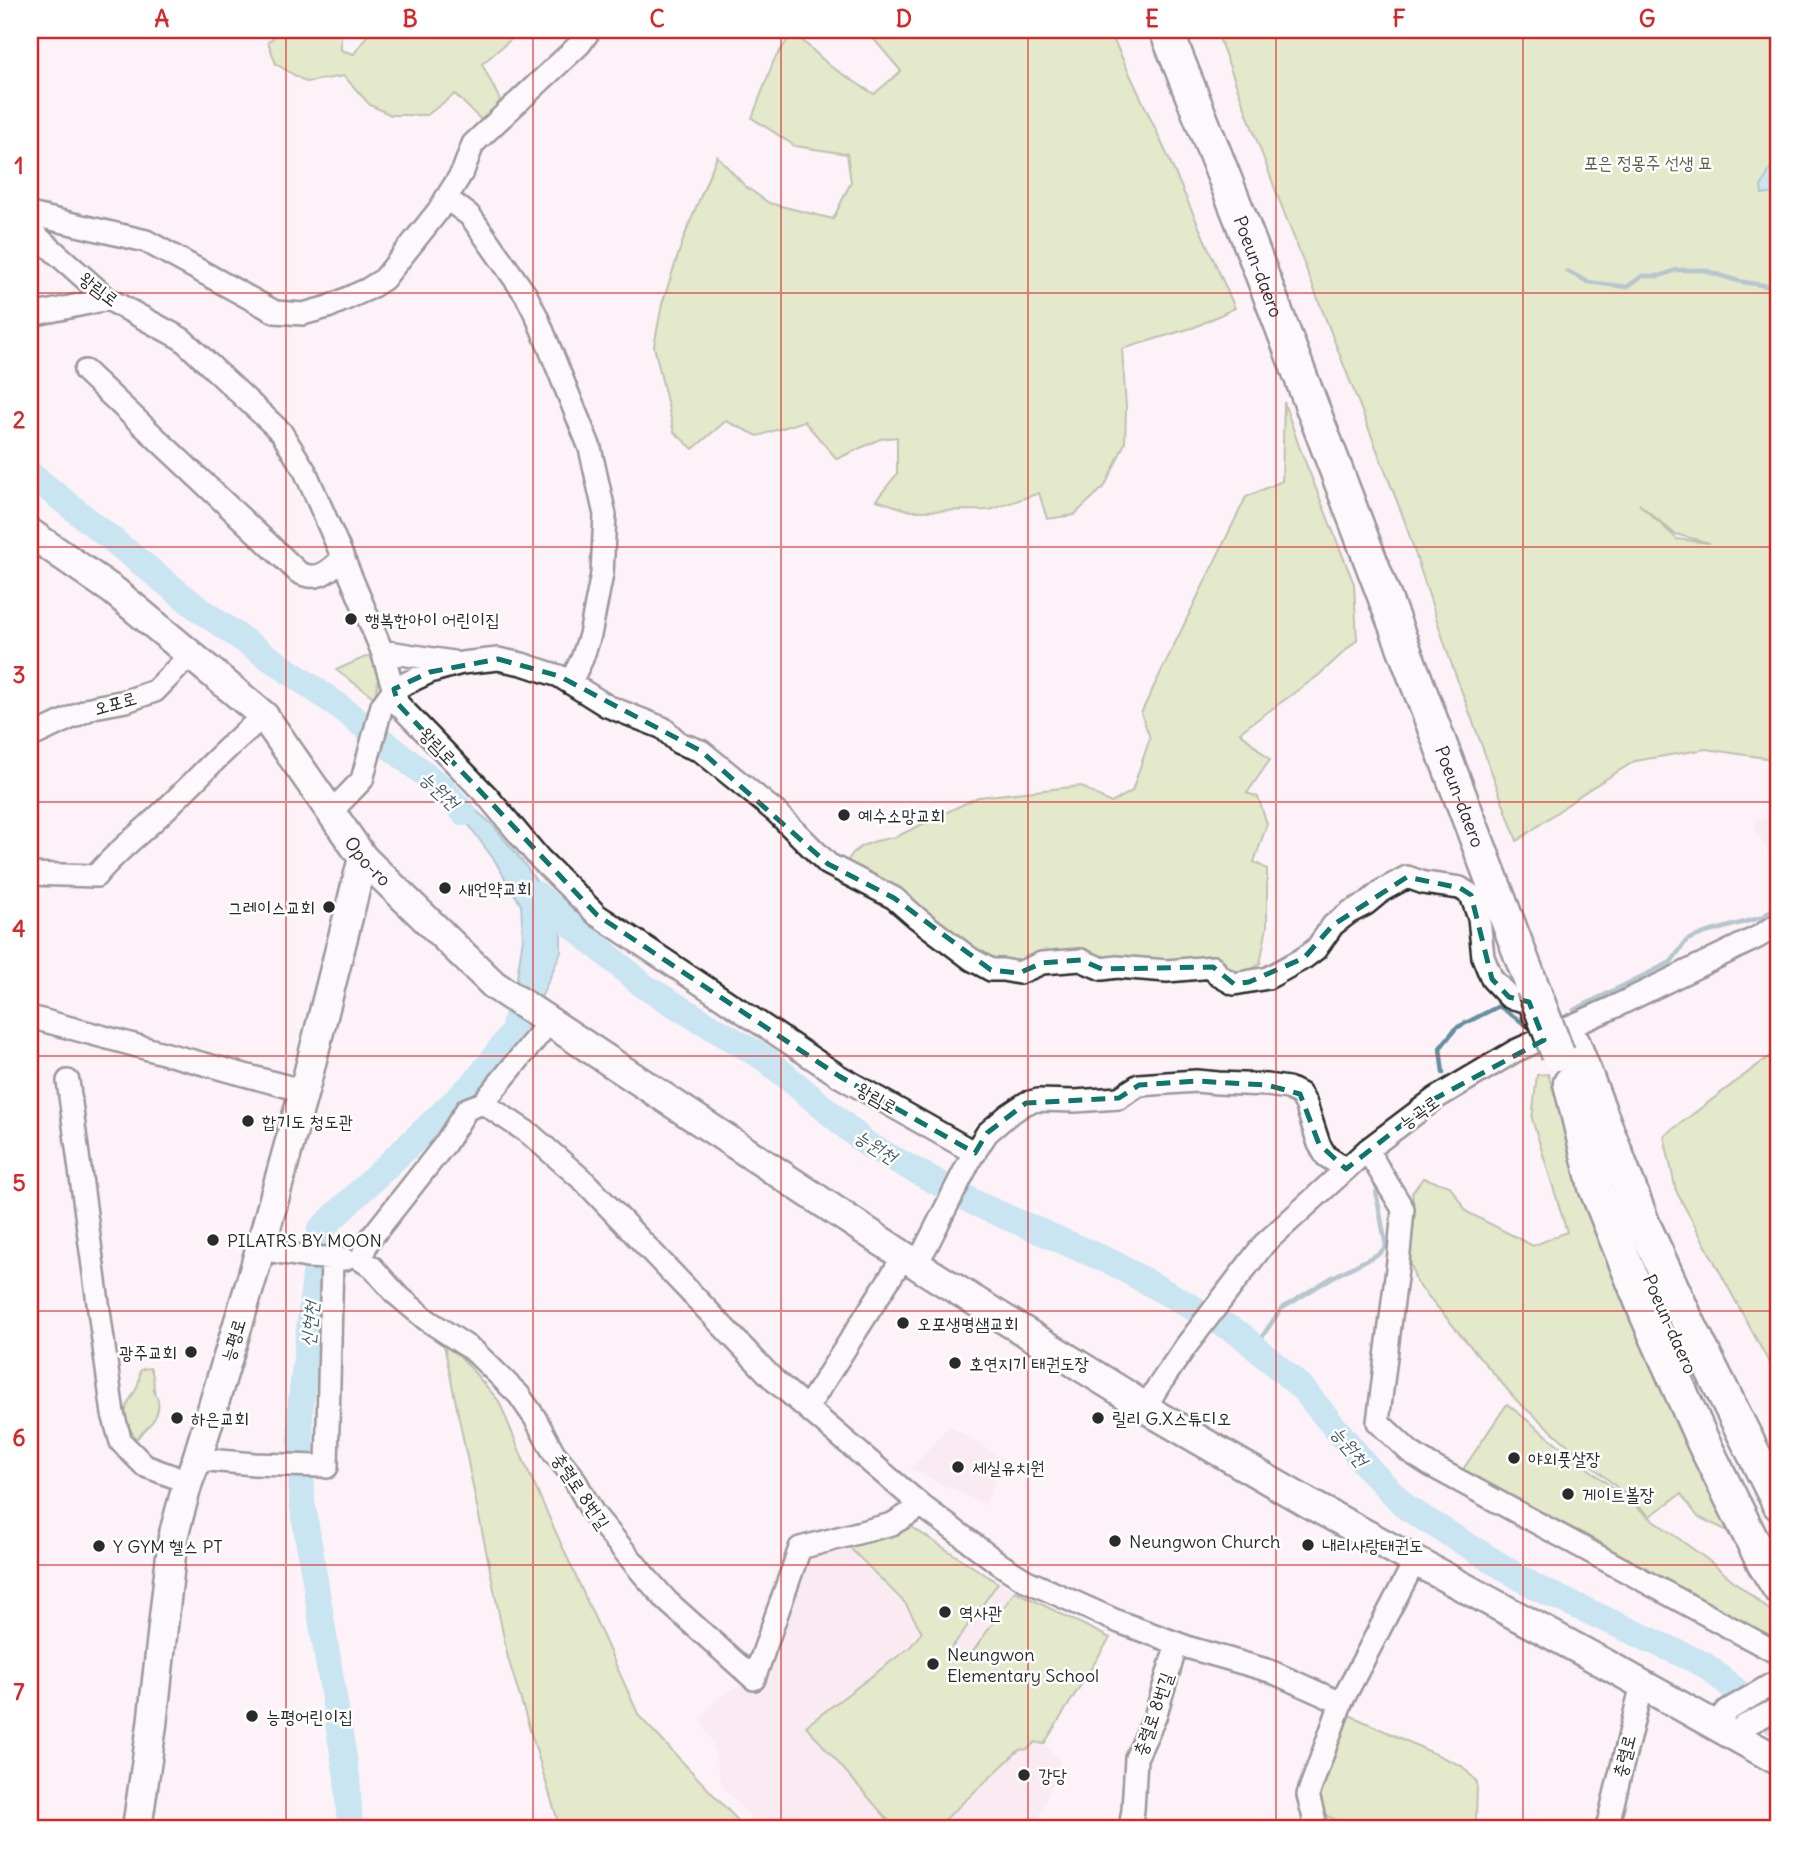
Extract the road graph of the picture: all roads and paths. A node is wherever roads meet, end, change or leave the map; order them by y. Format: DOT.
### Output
graph roads {
  1 [pos="590,30"];
  2 [pos="1172,35"];
  3 [pos="441,207"];
  4 [pos="30,214"];
  5 [pos="30,230"];
  6 [pos="108,299"];
  7 [pos="30,317"];
  8 [pos="85,370"];
  9 [pos="30,533"];
  10 [pos="343,558"];
  11 [pos="382,650"];
  12 [pos="190,654"];
  13 [pos="462,663"];
  14 [pos="570,683"];
  15 [pos="388,697"];
  16 [pos="264,716"];
  17 [pos="30,737"];
  18 [pos="331,812"];
  19 [pos="363,859"];
  20 [pos="30,874"];
  21 [pos="1779,924"];
  22 [pos="30,1017"];
  23 [pos="550,1021"];
  24 [pos="1561,1055"];
  25 [pos="68,1081"];
  26 [pos="304,1091"];
  27 [pos="483,1103"];
  28 [pos="1601,1111"];
  29 [pos="1367,1150"];
  30 [pos="973,1156"];
  31 [pos="1346,1169"];
  32 [pos="260,1249"];
  33 [pos="916,1256"];
  34 [pos="322,1258"];
  35 [pos="361,1260"];
  36 [pos="807,1408"];
  37 [pos="1145,1408"];
  38 [pos="1779,1460"];
  39 [pos="192,1470"];
  40 [pos="1779,1504"];
  41 [pos="922,1506"];
  42 [pos="1779,1553"];
  43 [pos="1415,1562"];
  44 [pos="1779,1588"];
  45 [pos="1177,1643"];
  46 [pos="1779,1654"];
  47 [pos="1779,1680"];
  48 [pos="1642,1684"];
  49 [pos="1341,1703"];
  50 [pos="1779,1708"];
  51 [pos="1721,1716"];
  52 [pos="1742,1734"];
  53 [pos="1779,1761"];
  54 [pos="137,1828"];
  55 [pos="1130,1828"];
  56 [pos="1313,1828"];
  57 [pos="1607,1828"];
  1 -- 3 [label="street"];
  2 -- 24 [label="highway, Poeun-daero"];
  3 -- 4 [label="street"];
  3 -- 14 [label="street"];
  5 -- 6 [label="street, 왕림로"];
  6 -- 7 [label="street"];
  6 -- 10 [label="street, 왕림로"];
  8 -- 10 [label="street"];
  9 -- 12 [label="main road, Opo-ro"];
  10 -- 11 [label="street, 왕림로"];
  11 -- 13 [label="street"];
  11 -- 15 [label="street, 왕림로"];
  12 -- 16 [label="main road, Opo-ro"];
  12 -- 17 [label="street, 오포로"];
  13 -- 14 [label="street"];
  13 -- 15 [label="street"];
  14 -- 24 [label="street"];
  15 -- 18 [label="street"];
  15 -- 30 [label="street, 왕림로"];
  16 -- 18 [label="main road, Opo-ro"];
  16 -- 20 [label="street"];
  18 -- 19 [label="main road, Opo-ro"];
  19 -- 23 [label="main road, Opo-ro"];
  19 -- 26 [label="main road, 능평로"];
  21 -- 24 [label="street, 능곡로"];
  22 -- 26 [label="street"];
  23 -- 27 [label="street"];
  23 -- 33 [label="main road, Opo-ro"];
  24 -- 28 [label="highway, Poeun-daero"];
  24 -- 29 [label="street, 능곡로"];
  24 -- 42 [label="highway, Poeun-daero"];
  24 -- 44 [label="highway"];
  25 -- 39 [label="street"];
  26 -- 32 [label="main road, 능평로"];
  27 -- 35 [label="street"];
  27 -- 36 [label="street"];
  28 -- 38 [label="highway"];
  28 -- 40 [label="highway, Poeun-daero"];
  29 -- 31 [label="street, 능곡로"];
  29 -- 46 [label="street"];
  30 -- 31 [label="street"];
  30 -- 33 [label="street"];
  31 -- 37 [label="street, 능곡로"];
  32 -- 34 [label="street"];
  32 -- 39 [label="main road, 능평로"];
  33 -- 36 [label="street"];
  33 -- 37 [label="main road, Opo-ro"];
  34 -- 35 [label="street"];
  34 -- 39 [label="street"];
  35 -- 41 [label="street, 충렬로 8번길"];
  36 -- 41 [label="street"];
  37 -- 43 [label="main road, Opo-ro"];
  39 -- 54 [label="main road, 능평로"];
  41 -- 45 [label="street"];
  43 -- 48 [label="main road, Opo-ro"];
  43 -- 49 [label="street"];
  45 -- 49 [label="street"];
  45 -- 55 [label="street, 충렬로 8번길"];
  47 -- 51 [label="street"];
  48 -- 51 [label="main road, Opo-ro"];
  48 -- 57 [label="street, 충렬로"];
  49 -- 56 [label="street"];
  50 -- 52 [label="street"];
  51 -- 52 [label="main road, Opo-ro"];
  52 -- 53 [label="main road, Opo-ro"];
}
